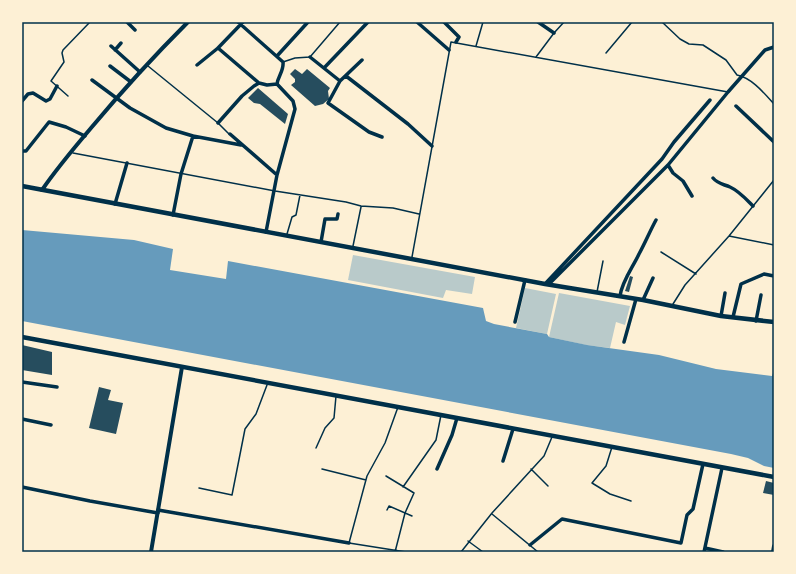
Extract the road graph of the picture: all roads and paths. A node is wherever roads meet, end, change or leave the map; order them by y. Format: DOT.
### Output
graph roads {
  1 [pos="90,22"];
  2 [pos="127,22"];
  3 [pos="188,22"];
  4 [pos="308,22"];
  5 [pos="340,22"];
  6 [pos="368,22"];
  7 [pos="418,22"];
  8 [pos="444,22"];
  9 [pos="480,22"];
  10 [pos="538,22"];
  11 [pos="564,22"];
  12 [pos="632,22"];
  13 [pos="662,22"];
  14 [pos="241,23"];
  15 [pos="483,23"];
  16 [pos="135,30"];
  17 [pos="554,33"];
  18 [pos="456,42"];
  19 [pos="121,43"];
  20 [pos="111,46"];
  21 [pos="476,46"];
  22 [pos="774,47"];
  23 [pos="218,48"];
  24 [pos="115,50"];
  25 [pos="450,50"];
  26 [pos="606,53"];
  27 [pos="277,56"];
  28 [pos="310,57"];
  29 [pos="536,57"];
  30 [pos="362,60"];
  31 [pos="283,62"];
  32 [pos="197,64"];
  33 [pos="146,65"];
  34 [pos="110,66"];
  35 [pos="324,68"];
  36 [pos="140,72"];
  37 [pos="346,76"];
  38 [pos="743,76"];
  39 [pos="92,80"];
  40 [pos="340,81"];
  41 [pos="131,82"];
  42 [pos="259,83"];
  43 [pos="277,84"];
  44 [pos="57,86"];
  45 [pos="728,92"];
  46 [pos="68,96"];
  47 [pos="117,98"];
  48 [pos="710,100"];
  49 [pos="22,101"];
  50 [pos="774,104"];
  51 [pos="736,106"];
  52 [pos="218,123"];
  53 [pos="230,134"];
  54 [pos="84,136"];
  55 [pos="193,136"];
  56 [pos="382,137"];
  57 [pos="774,142"];
  58 [pos="241,145"];
  59 [pos="432,146"];
  60 [pos="24,151"];
  61 [pos="71,152"];
  62 [pos="126,163"];
  63 [pos="668,165"];
  64 [pos="181,174"];
  65 [pos="277,176"];
  66 [pos="713,178"];
  67 [pos="774,180"];
  68 [pos="22,186"];
  69 [pos="42,190"];
  70 [pos="275,191"];
  71 [pos="300,195"];
  72 [pos="692,196"];
  73 [pos="115,204"];
  74 [pos="361,206"];
  75 [pos="753,206"];
  76 [pos="338,214"];
  77 [pos="420,214"];
  78 [pos="173,215"];
  79 [pos="656,220"];
  80 [pos="266,232"];
  81 [pos="286,236"];
  82 [pos="729,236"];
  83 [pos="321,242"];
  84 [pos="774,245"];
  85 [pos="352,248"];
  86 [pos="661,252"];
  87 [pos="412,259"];
  88 [pos="603,261"];
  89 [pos="696,274"];
  90 [pos="774,276"];
  91 [pos="653,278"];
  92 [pos="525,280"];
  93 [pos="547,284"];
  94 [pos="597,293"];
  95 [pos="725,293"];
  96 [pos="761,295"];
  97 [pos="620,296"];
  98 [pos="636,299"];
  99 [pos="643,300"];
  100 [pos="672,306"];
  101 [pos="721,316"];
  102 [pos="733,317"];
  103 [pos="756,321"];
  104 [pos="515,322"];
  105 [pos="774,322"];
  106 [pos="22,337"];
  107 [pos="624,342"];
  108 [pos="182,367"];
  109 [pos="22,382"];
  110 [pos="268,383"];
  111 [pos="57,387"];
  112 [pos="336,396"];
  113 [pos="398,407"];
  114 [pos="441,415"];
  115 [pos="457,418"];
  116 [pos="22,419"];
  117 [pos="51,425"];
  118 [pos="513,429"];
  119 [pos="552,436"];
  120 [pos="612,447"];
  121 [pos="316,448"];
  122 [pos="503,460"];
  123 [pos="703,464"];
  124 [pos="722,468"];
  125 [pos="322,469"];
  126 [pos="438,469"];
  127 [pos="531,470"];
  128 [pos="386,476"];
  129 [pos="774,477"];
  130 [pos="366,480"];
  131 [pos="548,486"];
  132 [pos="22,487"];
  133 [pos="403,487"];
  134 [pos="199,488"];
  135 [pos="631,501"];
  136 [pos="387,510"];
  137 [pos="158,511"];
  138 [pos="405,513"];
  139 [pos="492,514"];
  140 [pos="412,516"];
  141 [pos="468,541"];
  142 [pos="349,543"];
  143 [pos="530,545"];
  144 [pos="774,546"];
  145 [pos="704,550"];
  146 [pos="395,551"];
  147 [pos="151,552"];
  148 [pos="406,552"];
  149 [pos="461,552"];
  150 [pos="483,552"];
  151 [pos="538,552"];
  152 [pos="723,552"];
  153 [pos="773,552"];
  1 -- 44 [label="lane"];
  2 -- 16 [label="street"];
  3 -- 33 [label="street"];
  4 -- 27 [label="street"];
  5 -- 28 [label="lane"];
  6 -- 35 [label="street"];
  7 -- 25 [label="street"];
  8 -- 18 [label="street"];
  9 -- 15 [label="lane"];
  10 -- 17 [label="street"];
  11 -- 17 [label="lane"];
  12 -- 26 [label="lane"];
  13 -- 38 [label="lane"];
  14 -- 23 [label="street"];
  14 -- 27 [label="street"];
  15 -- 21 [label="lane"];
  17 -- 29 [label="lane"];
  18 -- 21 [label="lane"];
  18 -- 25 [label="lane"];
  19 -- 24 [label="street"];
  20 -- 24 [label="street"];
  21 -- 29 [label="lane"];
  22 -- 38 [label="street"];
  23 -- 32 [label="street"];
  23 -- 42 [label="street"];
  24 -- 36 [label="street"];
  25 -- 59 [label="lane"];
  27 -- 31 [label="street"];
  28 -- 31 [label="lane"];
  28 -- 35 [label="street"];
  29 -- 45 [label="lane"];
  30 -- 37 [label="street"];
  31 -- 43 [label="street"];
  33 -- 36 [label="street"];
  33 -- 52 [label="lane"];
  34 -- 41 [label="street"];
  35 -- 40 [label="street"];
  36 -- 41 [label="street"];
  37 -- 40 [label="street"];
  37 -- 59 [label="street"];
  38 -- 45 [label="street"];
  38 -- 50 [label="lane"];
  39 -- 47 [label="street"];
  40 -- 56 [label="street"];
  41 -- 47 [label="street"];
  42 -- 43 [label="street"];
  42 -- 52 [label="street"];
  43 -- 65 [label="street"];
  44 -- 46 [label="lane"];
  44 -- 49 [label="street"];
  45 -- 63 [label="street"];
  47 -- 54 [label="street"];
  47 -- 55 [label="street"];
  48 -- 93 [label="street"];
  51 -- 57 [label="street"];
  52 -- 53 [label="lane"];
  53 -- 58 [label="street"];
  54 -- 60 [label="street"];
  54 -- 61 [label="street"];
  55 -- 58 [label="street"];
  55 -- 64 [label="street"];
  58 -- 65 [label="street"];
  59 -- 77 [label="lane"];
  61 -- 62 [label="lane"];
  61 -- 69 [label="street"];
  62 -- 64 [label="lane"];
  62 -- 73 [label="street"];
  63 -- 72 [label="street"];
  63 -- 93 [label="street"];
  64 -- 70 [label="lane"];
  64 -- 78 [label="street"];
  65 -- 70 [label="street"];
  66 -- 75 [label="street"];
  67 -- 75 [label="lane"];
  68 -- 69 [label="main road"];
  69 -- 73 [label="main road"];
  70 -- 71 [label="lane"];
  70 -- 80 [label="street"];
  71 -- 74 [label="lane"];
  71 -- 81 [label="lane"];
  73 -- 78 [label="main road"];
  74 -- 77 [label="lane"];
  74 -- 85 [label="lane"];
  75 -- 82 [label="lane"];
  76 -- 83 [label="street"];
  77 -- 87 [label="lane"];
  78 -- 80 [label="main road"];
  79 -- 97 [label="street"];
  80 -- 81 [label="main road"];
  81 -- 83 [label="main road"];
  82 -- 84 [label="lane"];
  82 -- 89 [label="lane"];
  83 -- 85 [label="main road"];
  85 -- 87 [label="main road"];
  86 -- 89 [label="lane"];
  87 -- 92 [label="main road"];
  88 -- 94 [label="lane"];
  89 -- 100 [label="lane"];
  90 -- 102 [label="street"];
  91 -- 99 [label="street"];
  92 -- 93 [label="main road"];
  92 -- 104 [label="street"];
  93 -- 94 [label="main road"];
  94 -- 97 [label="main road"];
  95 -- 101 [label="street"];
  96 -- 103 [label="street"];
  97 -- 98 [label="main road"];
  98 -- 99 [label="main road"];
  98 -- 107 [label="street"];
  99 -- 100 [label="main road"];
  100 -- 101 [label="main road"];
  101 -- 102 [label="main road"];
  102 -- 103 [label="main road"];
  103 -- 105 [label="main road"];
  106 -- 108 [label="main road"];
  108 -- 110 [label="main road"];
  108 -- 137 [label="street"];
  109 -- 111 [label="street"];
  110 -- 112 [label="main road"];
  110 -- 134 [label="lane"];
  112 -- 113 [label="main road"];
  112 -- 121 [label="lane"];
  113 -- 114 [label="main road"];
  113 -- 130 [label="lane"];
  114 -- 115 [label="main road"];
  114 -- 133 [label="lane"];
  115 -- 118 [label="main road"];
  115 -- 126 [label="street"];
  116 -- 117 [label="street"];
  118 -- 119 [label="main road"];
  118 -- 122 [label="street"];
  119 -- 120 [label="main road"];
  119 -- 127 [label="lane"];
  120 -- 123 [label="main road"];
  120 -- 135 [label="lane"];
  123 -- 124 [label="main road"];
  123 -- 143 [label="street"];
  124 -- 129 [label="main road"];
  124 -- 145 [label="street"];
  125 -- 130 [label="lane"];
  127 -- 131 [label="lane"];
  127 -- 139 [label="lane"];
  128 -- 133 [label="lane"];
  130 -- 142 [label="lane"];
  132 -- 137 [label="street"];
  133 -- 138 [label="lane"];
  136 -- 138 [label="lane"];
  137 -- 142 [label="street"];
  137 -- 147 [label="street"];
  138 -- 140 [label="lane"];
  138 -- 146 [label="lane"];
  139 -- 141 [label="lane"];
  139 -- 143 [label="lane"];
  141 -- 149 [label="lane"];
  141 -- 150 [label="lane"];
  142 -- 146 [label="lane"];
  143 -- 151 [label="lane"];
  144 -- 153 [label="street"];
  145 -- 152 [label="street"];
  146 -- 148 [label="lane"];
}
